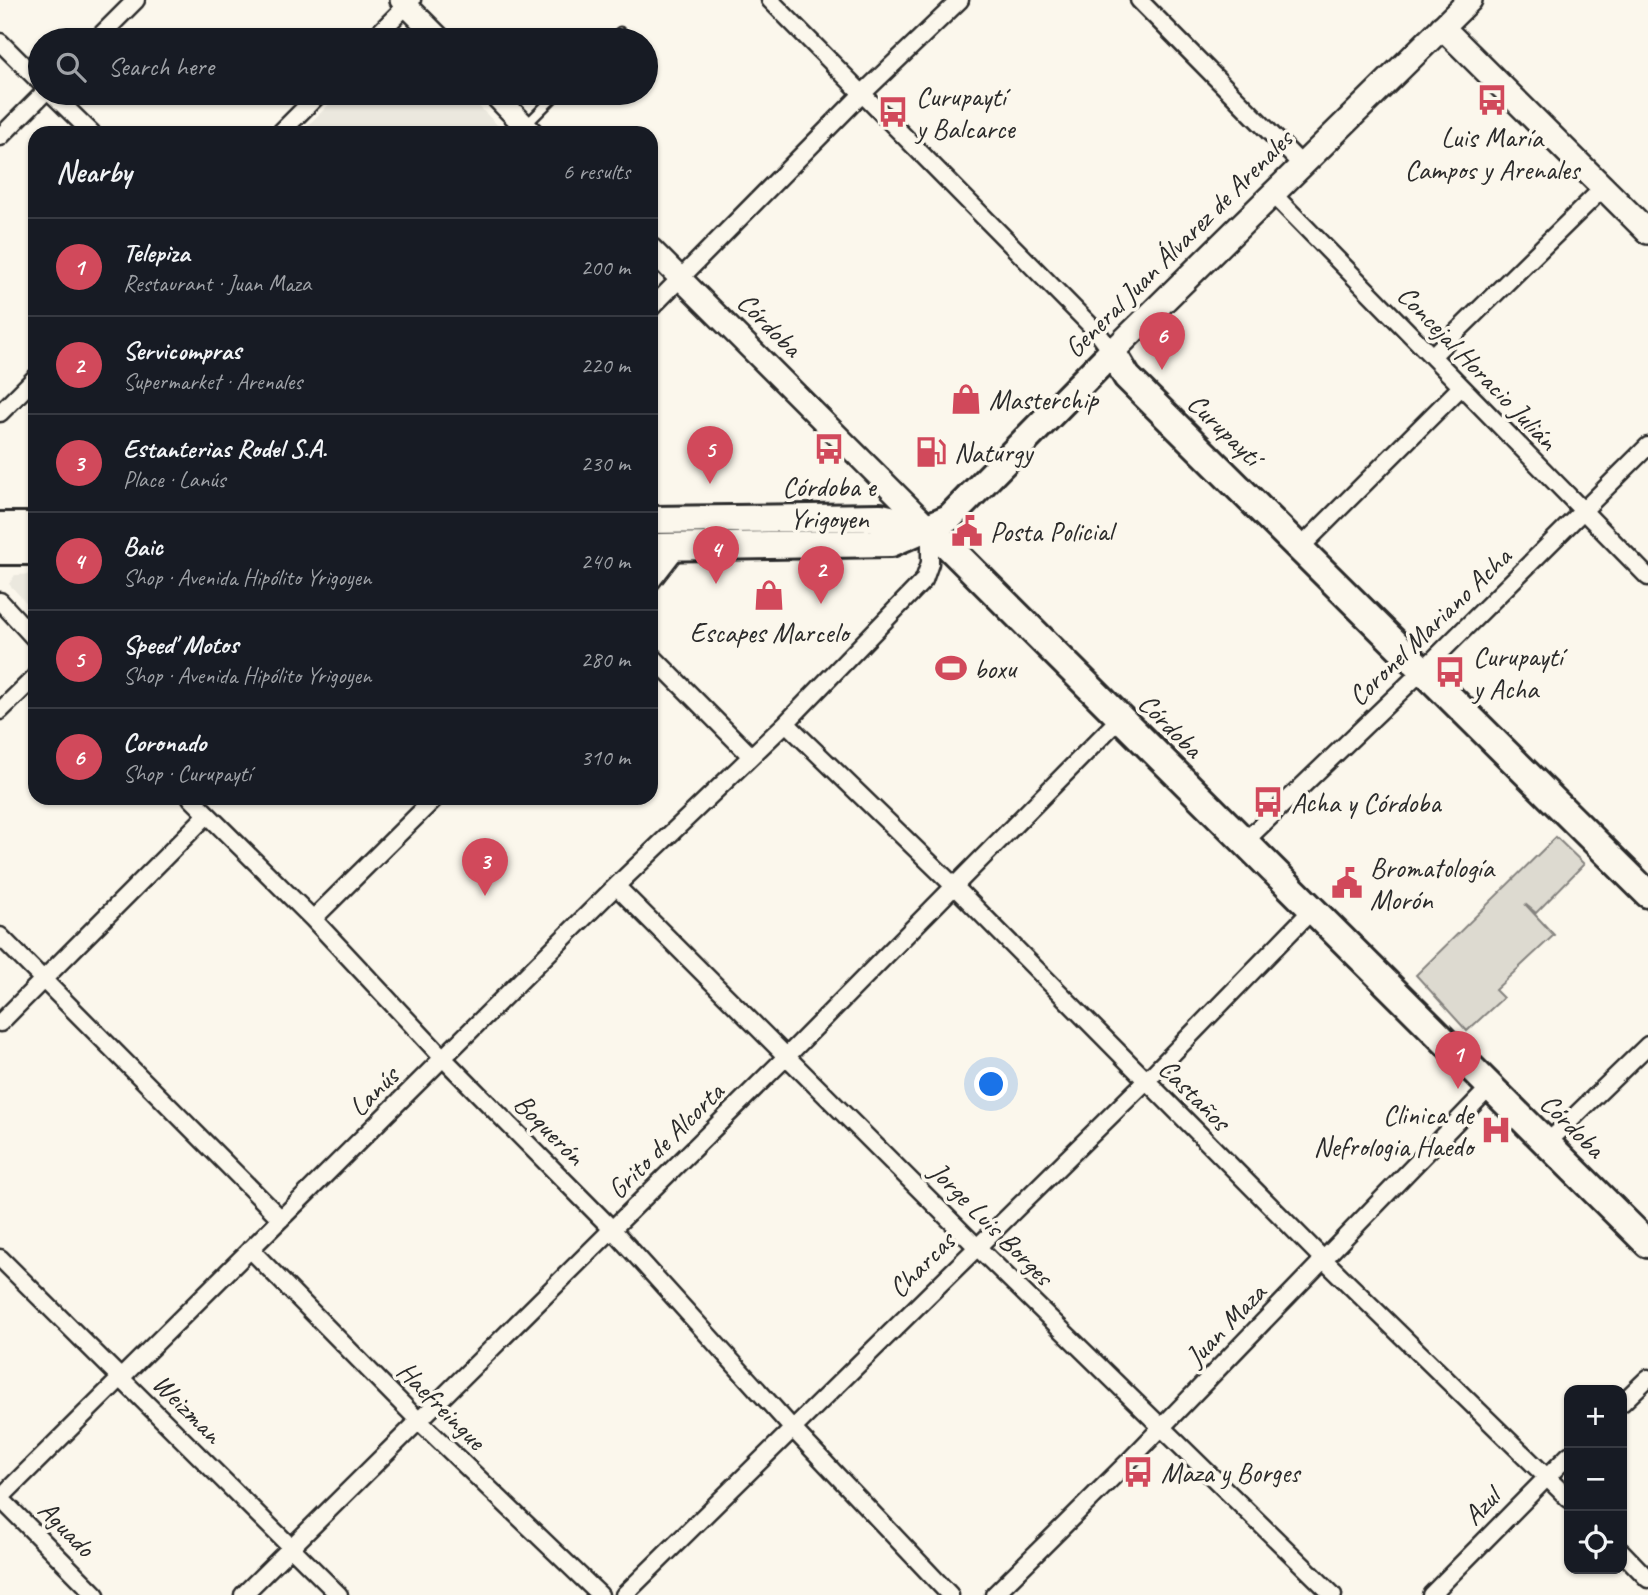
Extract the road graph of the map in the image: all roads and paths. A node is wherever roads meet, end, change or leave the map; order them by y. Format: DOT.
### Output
graph roads {
  1 [pos="136,0"];
  2 [pos="770,0"];
  3 [pos="960,0"];
  4 [pos="1139,0"];
  5 [pos="1470,0"];
  6 [pos="407,2"];
  7 [pos="1442,27"];
  8 [pos="108,28"];
  9 [pos="383,28"];
  10 [pos="430,28"];
  11 [pos="0,42"];
  12 [pos="28,70"];
  13 [pos="863,93"];
  14 [pos="32,105"];
  15 [pos="63,105"];
  16 [pos="308,105"];
  17 [pos="505,105"];
  18 [pos="548,105"];
  19 [pos="85,126"];
  20 [pos="287,126"];
  21 [pos="526,126"];
  22 [pos="531,126"];
  23 [pos="0,137"];
  24 [pos="1301,164"];
  25 [pos="1603,188"];
  26 [pos="1272,193"];
  27 [pos="1645,224"];
  28 [pos="658,256"];
  29 [pos="681,278"];
  30 [pos="658,301"];
  31 [pos="1112,352"];
  32 [pos="1432,356"];
  33 [pos="28,386"];
  34 [pos="1460,388"];
  35 [pos="0,414"];
  36 [pos="1648,446"];
  37 [pos="1583,511"];
  38 [pos="658,520"];
  39 [pos="0,526"];
  40 [pos="28,526"];
  41 [pos="930,528"];
  42 [pos="679,546"];
  43 [pos="658,547"];
  44 [pos="1301,547"];
  45 [pos="0,551"];
  46 [pos="28,551"];
  47 [pos="658,573"];
  48 [pos="1648,577"];
  49 [pos="0,601"];
  50 [pos="28,631"];
  51 [pos="658,662"];
  52 [pos="1424,669"];
  53 [pos="28,684"];
  54 [pos="0,711"];
  55 [pos="1120,718"];
  56 [pos="786,723"];
  57 [pos="751,756"];
  58 [pos="198,805"];
  59 [pos="428,805"];
  60 [pos="207,815"];
  61 [pos="1244,842"];
  62 [pos="953,884"];
  63 [pos="617,886"];
  64 [pos="1648,894"];
  65 [pos="1312,910"];
  66 [pos="313,919"];
  67 [pos="0,936"];
  68 [pos="45,978"];
  69 [pos="0,1023"];
  70 [pos="1648,1045"];
  71 [pos="787,1056"];
  72 [pos="443,1058"];
  73 [pos="1146,1081"];
  74 [pos="1490,1087"];
  75 [pos="1547,1143"];
  76 [pos="281,1219"];
  77 [pos="612,1229"];
  78 [pos="1648,1244"];
  79 [pos="976,1246"];
  80 [pos="250,1249"];
  81 [pos="0,1258"];
  82 [pos="1324,1259"];
  83 [pos="121,1378"];
  84 [pos="1648,1378"];
  85 [pos="1627,1398"];
  86 [pos="419,1421"];
  87 [pos="1160,1426"];
  88 [pos="793,1429"];
  89 [pos="1564,1460"];
  90 [pos="1547,1476"];
  91 [pos="1564,1494"];
  92 [pos="0,1498"];
  93 [pos="289,1548"];
  94 [pos="1627,1557"];
  95 [pos="1648,1579"];
  96 [pos="96,1595"];
  97 [pos="243,1595"];
  98 [pos="339,1595"];
  99 [pos="600,1595"];
  100 [pos="624,1595"];
  101 [pos="950,1595"];
  102 [pos="994,1595"];
  103 [pos="1333,1595"];
  104 [pos="1431,1595"];
  1 -- 8 [label="street"];
  2 -- 13 [label="street, Curupaytí"];
  3 -- 13 [label="street"];
  4 -- 24 [label="street"];
  5 -- 7 [label="main road, General Juan Álvarez de Arenales"];
  6 -- 9 [label="street"];
  6 -- 10 [label="street"];
  7 -- 24 [label="main road, General Juan Álvarez de Arenales"];
  7 -- 25 [label="main road"];
  11 -- 12 [label="street"];
  13 -- 29 [label="street"];
  13 -- 31 [label="street, Curupaytí"];
  14 -- 23 [label="street"];
  15 -- 19 [label="street"];
  16 -- 20 [label="street"];
  17 -- 21 [label="street"];
  18 -- 22 [label="lane"];
  24 -- 26 [label="main road, General Juan Álvarez de Arenales"];
  25 -- 27 [label="main road"];
  25 -- 32 [label="street"];
  26 -- 31 [label="main road, General Juan Álvarez de Arenales"];
  26 -- 32 [label="street, Concejal Horacio Julián"];
  28 -- 29 [label="street, Córdoba"];
  29 -- 30 [label="street"];
  29 -- 41 [label="street, Córdoba"];
  31 -- 41 [label="main road, General Juan Álvarez de Arenales"];
  31 -- 44 [label="main road, Curupaytí"];
  32 -- 34 [label="street, Concejal Horacio Julián"];
  33 -- 35 [label="street"];
  34 -- 37 [label="street, Concejal Horacio Julián"];
  34 -- 44 [label="street"];
  36 -- 37 [label="street, Coronel Mariano Acha"];
  37 -- 48 [label="street, Concejal Horacio Julián"];
  37 -- 52 [label="street, Coronel Mariano Acha"];
  38 -- 41 [label="main road"];
  39 -- 40 [label="main road"];
  41 -- 42 [label="main road, General Juan Álvarez de Arenales"];
  41 -- 55 [label="main road, Córdoba"];
  41 -- 56 [label="street, Lanús"];
  42 -- 43 [label="main road, General Juan Álvarez de Arenales"];
  42 -- 47 [label="street"];
  44 -- 52 [label="main road, Curupaytí"];
  45 -- 46 [label="main road"];
  49 -- 50 [label="street"];
  51 -- 57 [label="street"];
  52 -- 61 [label="street, Coronel Mariano Acha"];
  52 -- 64 [label="main road, Curupaytí"];
  53 -- 54 [label="street"];
  55 -- 61 [label="main road, Córdoba"];
  55 -- 62 [label="street, Grito de Alcorta"];
  56 -- 57 [label="street, Lanús"];
  56 -- 62 [label="street, Castaños"];
  57 -- 63 [label="street, Lanús"];
  58 -- 60 [label="street, Boquerón"];
  59 -- 66 [label="street"];
  60 -- 66 [label="street, Boquerón"];
  60 -- 68 [label="street"];
  61 -- 65 [label="main road, Córdoba"];
  62 -- 71 [label="street, Grito de Alcorta"];
  62 -- 73 [label="street, Castaños"];
  63 -- 71 [label="street, Jorge Luis Borges"];
  63 -- 72 [label="street, Lanús"];
  65 -- 73 [label="street, Charcas"];
  65 -- 74 [label="main road, Córdoba"];
  66 -- 72 [label="street, Boquerón"];
  67 -- 68 [label="street"];
  68 -- 69 [label="street"];
  68 -- 76 [label="street"];
  70 -- 75 [label="street"];
  71 -- 77 [label="street, Grito de Alcorta"];
  71 -- 79 [label="street, Jorge Luis Borges"];
  72 -- 76 [label="street, Lanús"];
  72 -- 77 [label="street, Boquerón"];
  73 -- 79 [label="street, Charcas"];
  73 -- 82 [label="street, Castaños"];
  74 -- 75 [label="main road, Córdoba"];
  74 -- 82 [label="street, Juan Maza"];
  75 -- 78 [label="main road, Córdoba"];
  76 -- 80 [label="street, Lanús"];
  77 -- 86 [label="street, Grito de Alcorta"];
  77 -- 88 [label="street, Boquerón"];
  79 -- 87 [label="street, Jorge Luis Borges"];
  79 -- 88 [label="street, Charcas"];
  80 -- 83 [label="street, Lanús"];
  80 -- 86 [label="street, Haefreingue"];
  81 -- 83 [label="street, Weizman"];
  82 -- 87 [label="street, Juan Maza"];
  82 -- 90 [label="street, Castaños"];
  83 -- 92 [label="street, Lanús"];
  83 -- 93 [label="street, Weizman"];
  84 -- 85 [label="street"];
  86 -- 93 [label="street, Grito de Alcorta"];
  86 -- 99 [label="street, Haefreingue"];
  87 -- 102 [label="street, Juan Maza"];
  87 -- 103 [label="street, Jorge Luis Borges"];
  88 -- 100 [label="street, Charcas"];
  88 -- 101 [label="street, Boquerón"];
  89 -- 90 [label="street, Azul"];
  90 -- 91 [label="street, Castaños"];
  90 -- 104 [label="street, Azul"];
  92 -- 96 [label="street, Aguado"];
  93 -- 97 [label="street, Grito de Alcorta"];
  93 -- 98 [label="street, Weizman"];
  94 -- 95 [label="street"];
}
